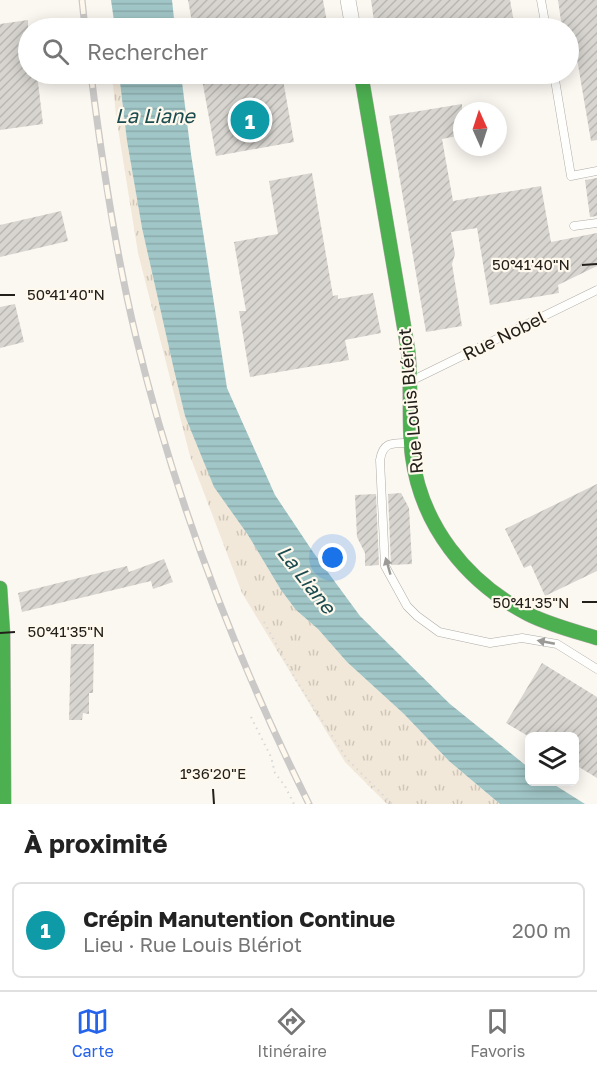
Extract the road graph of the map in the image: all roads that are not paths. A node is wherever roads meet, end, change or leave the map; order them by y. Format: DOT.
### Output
graph roads {
  1 [pos="348,0"];
  2 [pos="541,0"];
  3 [pos="351,18"];
  4 [pos="544,18"];
  5 [pos="363,84"];
  6 [pos="556,84"];
  7 [pos="597,171"];
  8 [pos="597,223"];
  9 [pos="574,226"];
  10 [pos="597,290"];
  11 [pos="411,381"];
  12 [pos="411,442"];
  13 [pos="0,588"];
  14 [pos="2,634"];
  15 [pos="597,638"];
  16 [pos="570,642"];
  17 [pos="597,669"];
  18 [pos="4,804"];
  1 -- 3 [label="street"];
  2 -- 4 [label="lane"];
  5 -- 11 [label="street, Rue Louis Blériot"];
  6 -- 7 [label="lane"];
  8 -- 9 [label="lane"];
  10 -- 11 [label="lane, Rue Nobel"];
  11 -- 12 [label="street, Rue Louis Blériot"];
  12 -- 16 [label="street, Rue Louis Blériot"];
  16 -- 12 [label="lane, one-way"];
  13 -- 14 [label="street"];
  14 -- 18 [label="street"];
  15 -- 16 [label="street, Rue Louis Blériot"];
  16 -- 17 [label="lane"];
}
